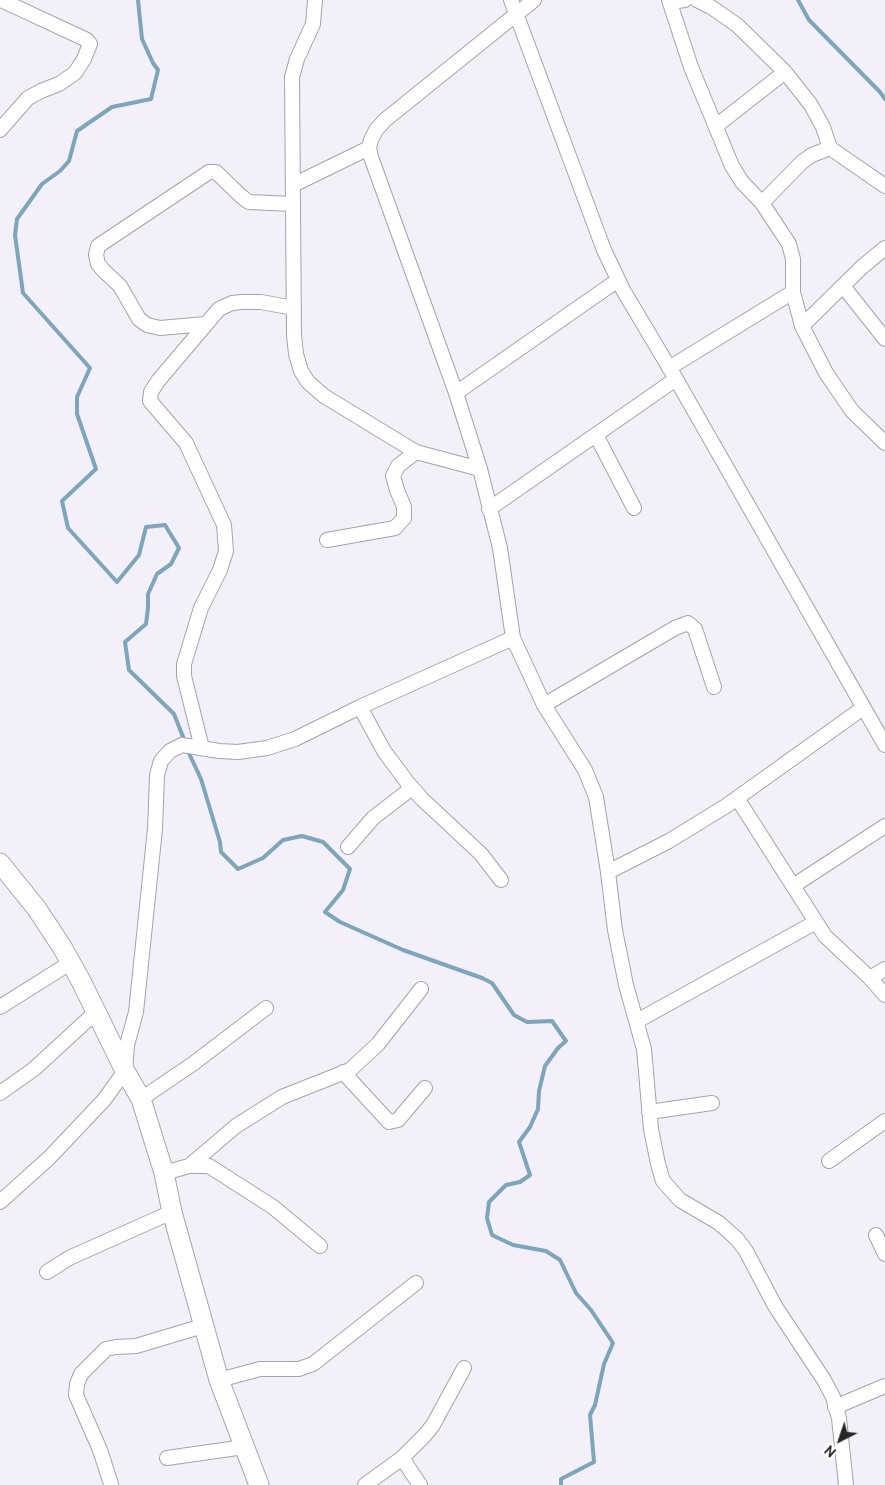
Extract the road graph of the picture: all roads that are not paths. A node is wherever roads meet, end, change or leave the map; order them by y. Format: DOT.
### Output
graph roads {
  1 [pos="1,0"];
  2 [pos="315,0"];
  3 [pos="534,0"];
  4 [pos="685,0"];
  5 [pos="697,0"];
  6 [pos="670,1"];
  7 [pos="513,6"];
  8 [pos="785,72"];
  9 [pos="716,126"];
  10 [pos="0,130"];
  11 [pos="369,148"];
  12 [pos="830,148"];
  13 [pos="292,185"];
  14 [pos="885,186"];
  15 [pos="762,203"];
  16 [pos="293,204"];
  17 [pos="885,248"];
  18 [pos="618,280"];
  19 [pos="843,286"];
  20 [pos="793,292"];
  21 [pos="294,308"];
  22 [pos="206,324"];
  23 [pos="802,326"];
  24 [pos="885,339"];
  25 [pos="672,373"];
  26 [pos="456,393"];
  27 [pos="596,435"];
  28 [pos="885,443"];
  29 [pos="416,452"];
  30 [pos="480,469"];
  31 [pos="634,508"];
  32 [pos="490,509"];
  33 [pos="326,540"];
  34 [pos="513,638"];
  35 [pos="714,686"];
  36 [pos="544,705"];
  37 [pos="360,707"];
  38 [pos="863,708"];
  39 [pos="884,742"];
  40 [pos="202,748"];
  41 [pos="412,788"];
  42 [pos="737,798"];
  43 [pos="885,826"];
  44 [pos="348,848"];
  45 [pos="0,863"];
  46 [pos="608,872"];
  47 [pos="501,880"];
  48 [pos="793,886"];
  49 [pos="816,922"];
  50 [pos="70,962"];
  51 [pos="885,969"];
  52 [pos="870,978"];
  53 [pos="421,990"];
  54 [pos="885,996"];
  55 [pos="0,1007"];
  56 [pos="266,1008"];
  57 [pos="96,1012"];
  58 [pos="637,1021"];
  59 [pos="125,1071"];
  60 [pos="343,1072"];
  61 [pos="425,1088"];
  62 [pos="0,1093"];
  63 [pos="142,1099"];
  64 [pos="712,1103"];
  65 [pos="649,1112"];
  66 [pos="885,1121"];
  67 [pos="829,1161"];
  68 [pos="189,1166"];
  69 [pos="164,1173"];
  70 [pos="0,1202"];
  71 [pos="172,1212"];
  72 [pos="876,1235"];
  73 [pos="320,1246"];
  74 [pos="885,1254"];
  75 [pos="48,1272"];
  76 [pos="416,1283"];
  77 [pos="203,1326"];
  78 [pos="464,1368"];
  79 [pos="219,1380"];
  80 [pos="885,1386"];
  81 [pos="835,1407"];
  82 [pos="244,1447"];
  83 [pos="167,1458"];
  84 [pos="402,1458"];
  85 [pos="111,1484"];
  86 [pos="259,1485"];
  87 [pos="365,1485"];
  88 [pos="420,1485"];
  89 [pos="846,1485"];
  1 -- 10 [label="street"];
  2 -- 13 [label="street"];
  3 -- 7 [label="street"];
  4 -- 6 [label="street"];
  5 -- 8 [label="street"];
  6 -- 9 [label="street"];
  7 -- 11 [label="street"];
  7 -- 18 [label="street"];
  8 -- 9 [label="street"];
  8 -- 12 [label="street"];
  9 -- 15 [label="street"];
  11 -- 13 [label="street"];
  11 -- 26 [label="street"];
  12 -- 14 [label="street"];
  12 -- 15 [label="street"];
  13 -- 16 [label="street"];
  15 -- 20 [label="street"];
  16 -- 21 [label="street"];
  16 -- 22 [label="street"];
  17 -- 19 [label="street"];
  18 -- 25 [label="street"];
  18 -- 26 [label="street"];
  19 -- 23 [label="street"];
  19 -- 24 [label="street"];
  20 -- 23 [label="street"];
  20 -- 25 [label="street"];
  21 -- 22 [label="street"];
  21 -- 29 [label="street"];
  22 -- 40 [label="street"];
  23 -- 28 [label="street"];
  25 -- 27 [label="street"];
  25 -- 38 [label="street"];
  26 -- 30 [label="street"];
  27 -- 31 [label="street"];
  27 -- 32 [label="street"];
  29 -- 30 [label="street"];
  29 -- 33 [label="street"];
  30 -- 32 [label="street"];
  32 -- 34 [label="street"];
  34 -- 36 [label="street"];
  34 -- 37 [label="street"];
  35 -- 36 [label="street"];
  36 -- 46 [label="street"];
  37 -- 40 [label="street"];
  37 -- 41 [label="street"];
  38 -- 39 [label="street"];
  38 -- 42 [label="street"];
  40 -- 59 [label="street"];
  41 -- 44 [label="street"];
  41 -- 47 [label="street"];
  42 -- 46 [label="street"];
  42 -- 48 [label="street"];
  43 -- 48 [label="street"];
  45 -- 50 [label="street"];
  46 -- 58 [label="street"];
  48 -- 49 [label="street"];
  49 -- 52 [label="street"];
  49 -- 58 [label="street"];
  50 -- 55 [label="street"];
  50 -- 57 [label="street"];
  51 -- 52 [label="street"];
  52 -- 54 [label="street"];
  53 -- 60 [label="street"];
  56 -- 63 [label="street"];
  57 -- 59 [label="street"];
  57 -- 62 [label="street"];
  58 -- 65 [label="street"];
  59 -- 63 [label="street"];
  59 -- 70 [label="street"];
  60 -- 61 [label="street"];
  60 -- 68 [label="street"];
  63 -- 69 [label="street"];
  64 -- 65 [label="street"];
  65 -- 81 [label="street"];
  66 -- 67 [label="street"];
  68 -- 69 [label="street"];
  68 -- 73 [label="street"];
  69 -- 71 [label="street"];
  71 -- 75 [label="street"];
  71 -- 77 [label="street"];
  72 -- 74 [label="street"];
  76 -- 79 [label="street"];
  77 -- 79 [label="street"];
  77 -- 85 [label="street"];
  78 -- 84 [label="street"];
  79 -- 82 [label="street"];
  80 -- 81 [label="street"];
  81 -- 89 [label="street"];
  82 -- 83 [label="street"];
  82 -- 86 [label="street"];
  84 -- 87 [label="street"];
  84 -- 88 [label="street"];
}
